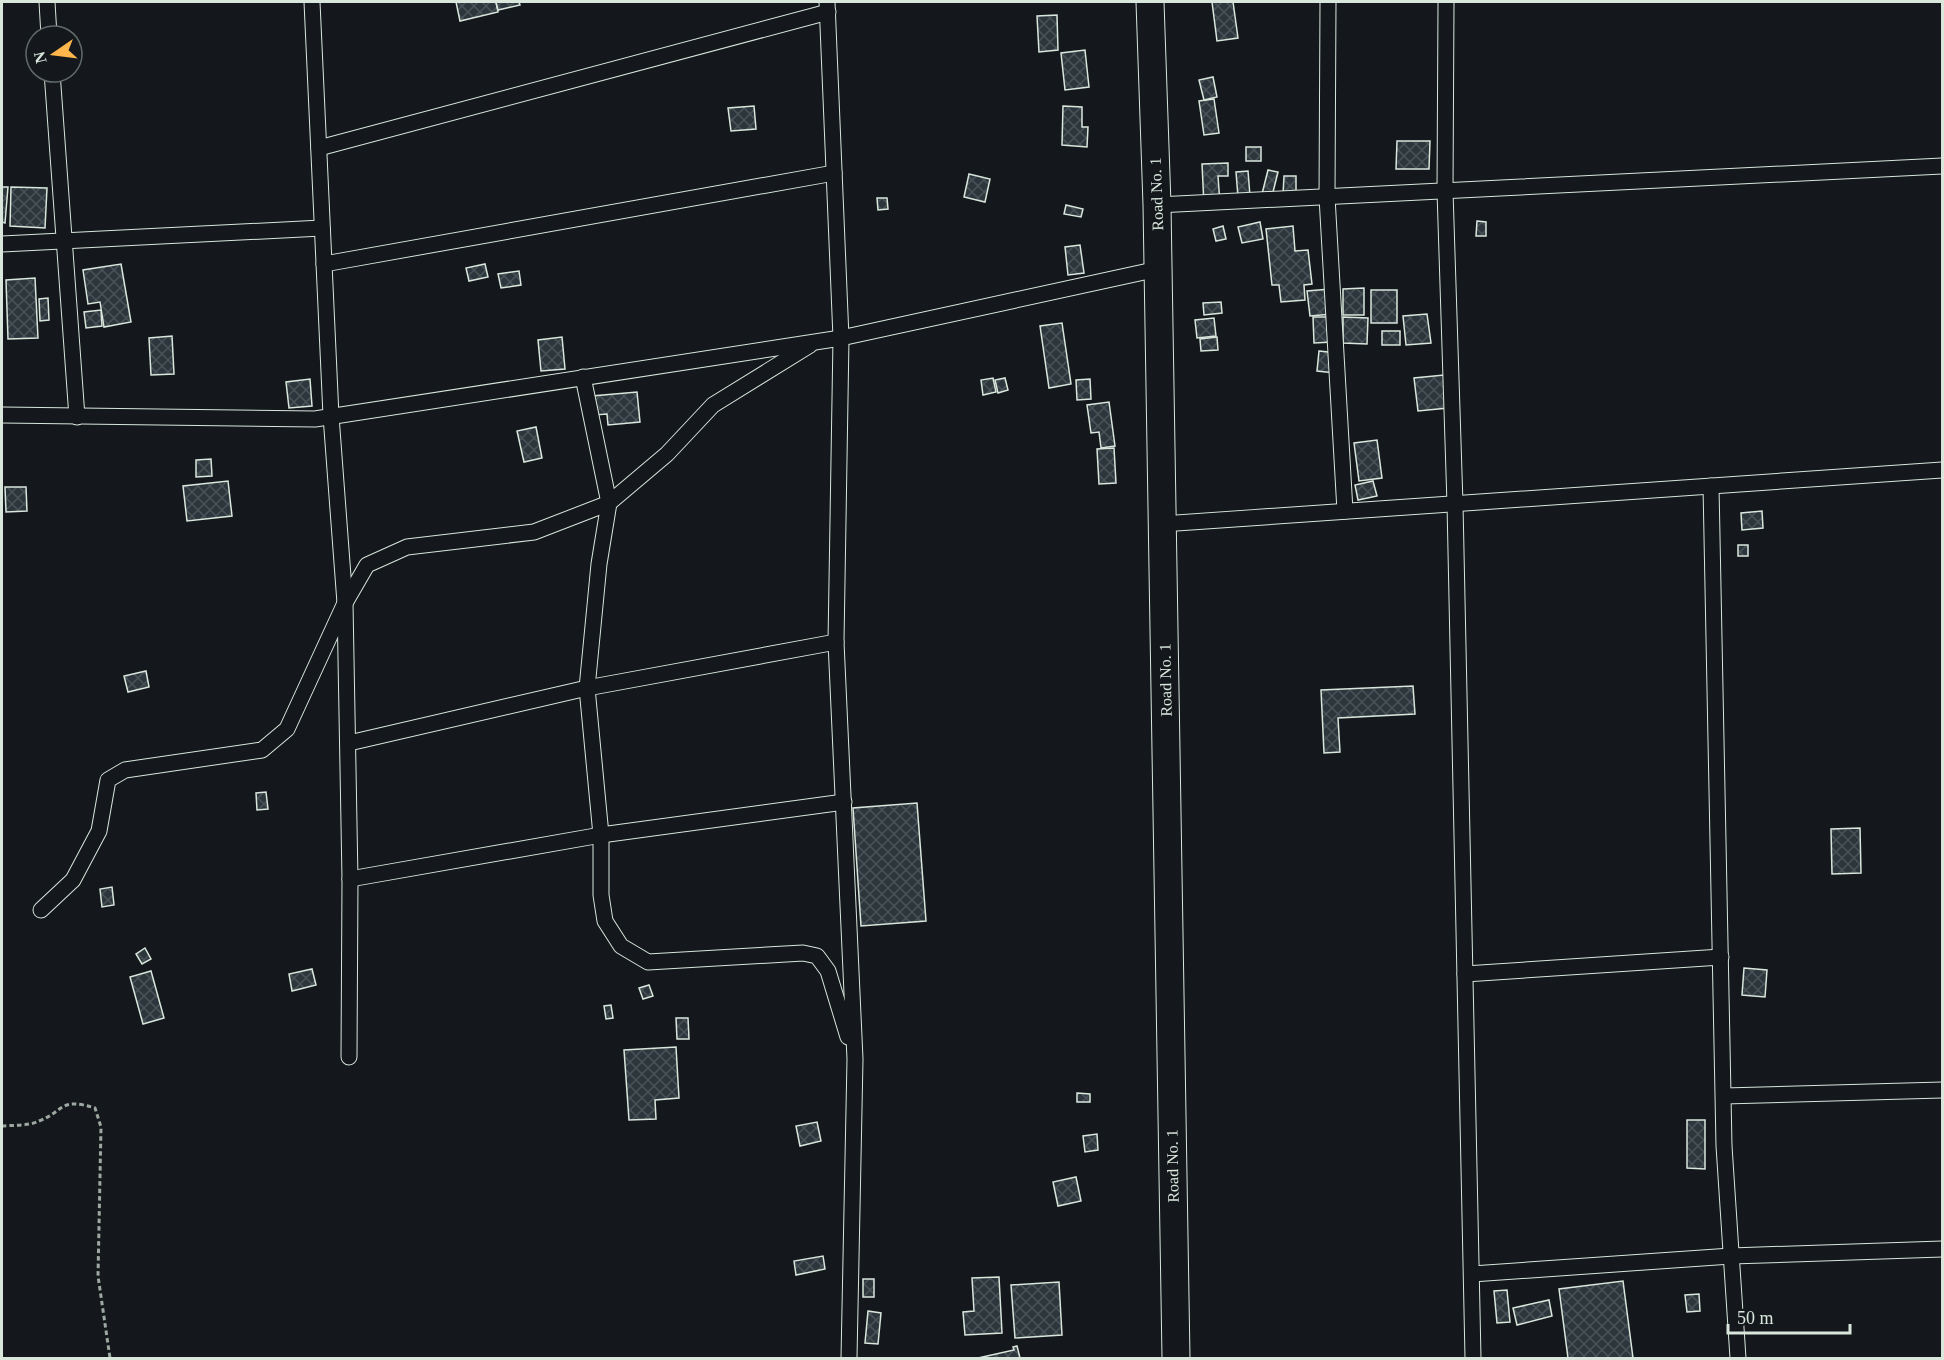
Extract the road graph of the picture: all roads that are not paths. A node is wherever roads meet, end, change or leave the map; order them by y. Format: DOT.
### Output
graph roads {
  1 [pos="47,2"];
  2 [pos="312,2"];
  3 [pos="1150,2"];
  4 [pos="1328,2"];
  5 [pos="1446,2"];
  6 [pos="828,7"];
  7 [pos="48,24"];
  8 [pos="53,84"];
  9 [pos="319,148"];
  10 [pos="1942,166"];
  11 [pos="834,173"];
  12 [pos="1445,191"];
  13 [pos="1327,197"];
  14 [pos="1157,205"];
  15 [pos="322,228"];
  16 [pos="63,241"];
  17 [pos="2,244"];
  18 [pos="324,264"];
  19 [pos="1158,269"];
  20 [pos="841,338"];
  21 [pos="815,342"];
  22 [pos="583,377"];
  23 [pos="2,416"];
  24 [pos="331,416"];
  25 [pos="77,417"];
  26 [pos="1942,470"];
  27 [pos="1711,486"];
  28 [pos="609,503"];
  29 [pos="1455,504"];
  30 [pos="1344,511"];
  31 [pos="1162,524"];
  32 [pos="345,603"];
  33 [pos="836,642"];
  34 [pos="587,688"];
  35 [pos="349,743"];
  36 [pos="844,802"];
  37 [pos="601,835"];
  38 [pos="350,879"];
  39 [pos="41,910"];
  40 [pos="1721,957"];
  41 [pos="1465,974"];
  42 [pos="349,1058"];
  43 [pos="855,1059"];
  44 [pos="1942,1090"];
  45 [pos="1724,1096"];
  46 [pos="1942,1249"];
  47 [pos="1731,1256"];
  48 [pos="1472,1274"];
  49 [pos="849,1359"];
  50 [pos="1176,1359"];
  51 [pos="1473,1359"];
  52 [pos="1738,1359"];
  1 -- 7 [label="street"];
  2 -- 9 [label="street"];
  3 -- 14 [label="highway, Road No. 1"];
  4 -- 13 [label="street"];
  5 -- 12 [label="street"];
  6 -- 9 [label="street"];
  6 -- 11 [label="street"];
  8 -- 16 [label="street"];
  9 -- 15 [label="street"];
  10 -- 12 [label="street"];
  11 -- 18 [label="street"];
  11 -- 20 [label="street"];
  12 -- 13 [label="street"];
  12 -- 29 [label="street"];
  13 -- 14 [label="street"];
  13 -- 30 [label="street"];
  14 -- 19 [label="highway, Road No. 1"];
  15 -- 16 [label="street"];
  15 -- 18 [label="street"];
  16 -- 17 [label="street"];
  16 -- 25 [label="street"];
  18 -- 24 [label="street"];
  19 -- 20 [label="street"];
  19 -- 31 [label="highway, Road No. 1"];
  20 -- 21 [label="street"];
  20 -- 33 [label="street"];
  21 -- 22 [label="street"];
  21 -- 28 [label="street"];
  22 -- 24 [label="street"];
  22 -- 28 [label="street"];
  23 -- 25 [label="street"];
  24 -- 25 [label="street"];
  24 -- 32 [label="street"];
  26 -- 27 [label="street"];
  27 -- 29 [label="street"];
  27 -- 40 [label="street"];
  28 -- 32 [label="street"];
  28 -- 34 [label="street"];
  29 -- 30 [label="street"];
  29 -- 41 [label="street"];
  30 -- 31 [label="street"];
  31 -- 50 [label="highway, Road No. 1"];
  32 -- 35 [label="street"];
  32 -- 39 [label="street"];
  33 -- 34 [label="street"];
  33 -- 36 [label="street"];
  34 -- 35 [label="street"];
  34 -- 37 [label="street"];
  35 -- 38 [label="street"];
  36 -- 37 [label="street"];
  36 -- 43 [label="street"];
  37 -- 38 [label="street"];
  37 -- 43 [label="street"];
  38 -- 42 [label="street"];
  40 -- 41 [label="street"];
  40 -- 45 [label="street"];
  41 -- 48 [label="street"];
  43 -- 49 [label="street"];
  44 -- 45 [label="street"];
  45 -- 47 [label="street"];
  46 -- 47 [label="street"];
  47 -- 48 [label="street"];
  47 -- 52 [label="street"];
  48 -- 51 [label="street"];
}
